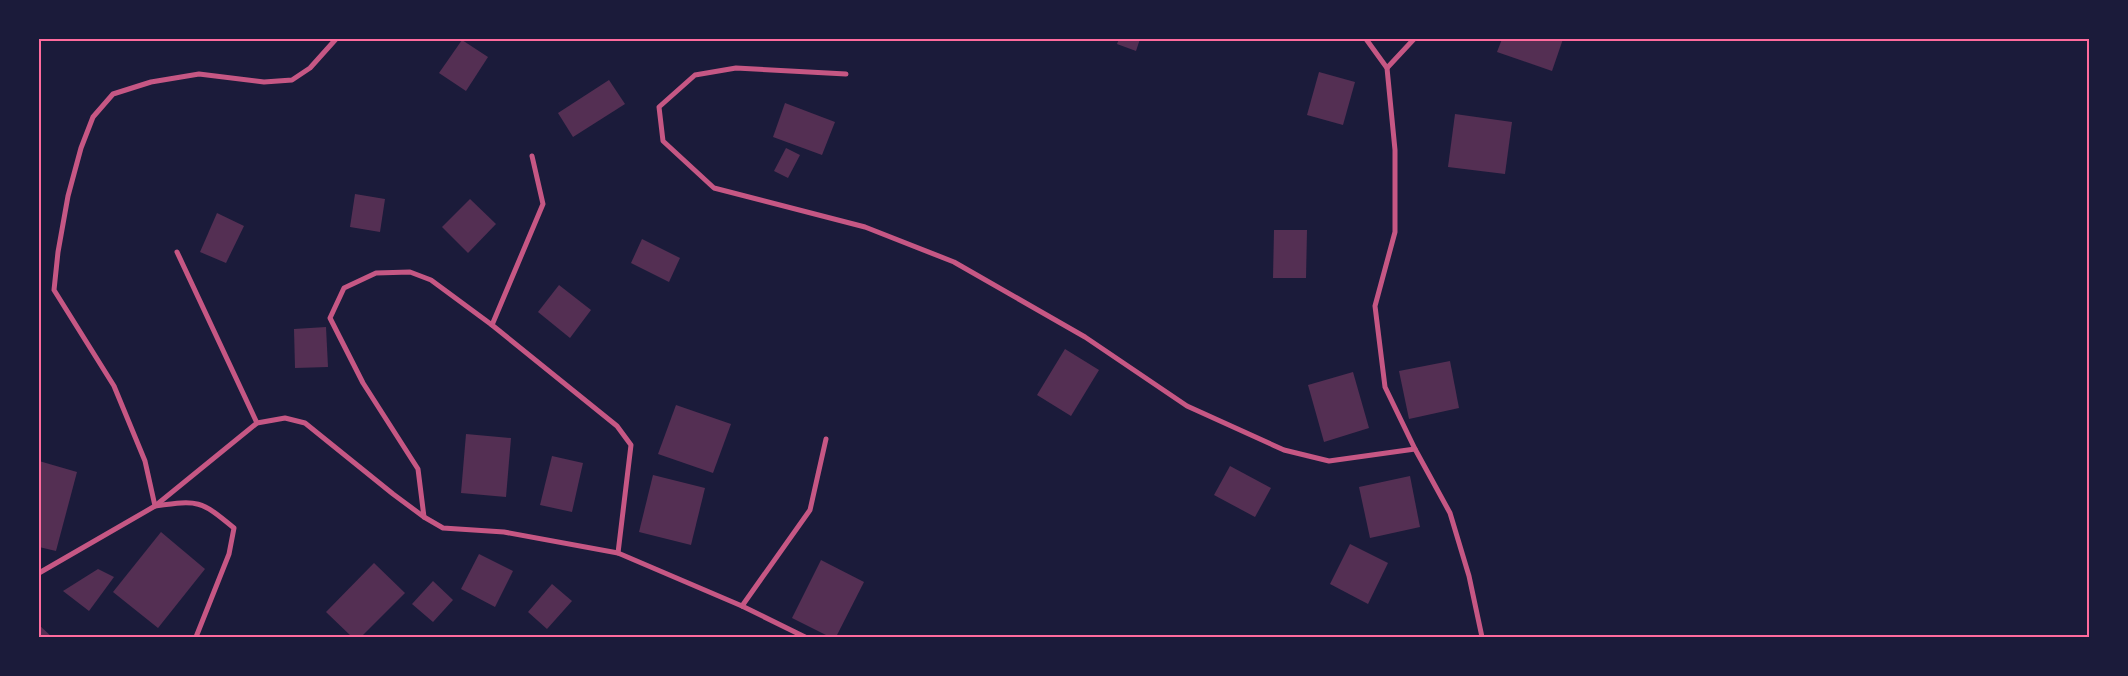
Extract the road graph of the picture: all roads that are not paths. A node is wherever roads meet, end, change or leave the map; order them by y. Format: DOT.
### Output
graph roads {
  1 [pos="336,39"];
  2 [pos="1366,39"];
  3 [pos="1414,39"];
  4 [pos="1387,68"];
  5 [pos="846,74"];
  6 [pos="532,156"];
  7 [pos="177,252"];
  8 [pos="492,325"];
  9 [pos="256,423"];
  10 [pos="826,439"];
  11 [pos="1415,449"];
  12 [pos="156,506"];
  13 [pos="424,517"];
  14 [pos="618,553"];
  15 [pos="39,573"];
  16 [pos="742,606"];
  17 [pos="196,637"];
  18 [pos="805,637"];
  19 [pos="1482,637"];
  1 -- 12 [label="street"];
  2 -- 4 [label="street"];
  3 -- 4 [label="street"];
  4 -- 11 [label="street"];
  5 -- 11 [label="street"];
  6 -- 8 [label="street"];
  7 -- 9 [label="street"];
  8 -- 13 [label="street"];
  8 -- 14 [label="street"];
  9 -- 12 [label="street"];
  9 -- 13 [label="street"];
  10 -- 16 [label="street"];
  11 -- 19 [label="street"];
  12 -- 15 [label="street"];
  12 -- 17 [label="street"];
  13 -- 14 [label="street"];
  14 -- 16 [label="street"];
  16 -- 18 [label="street"];
}
